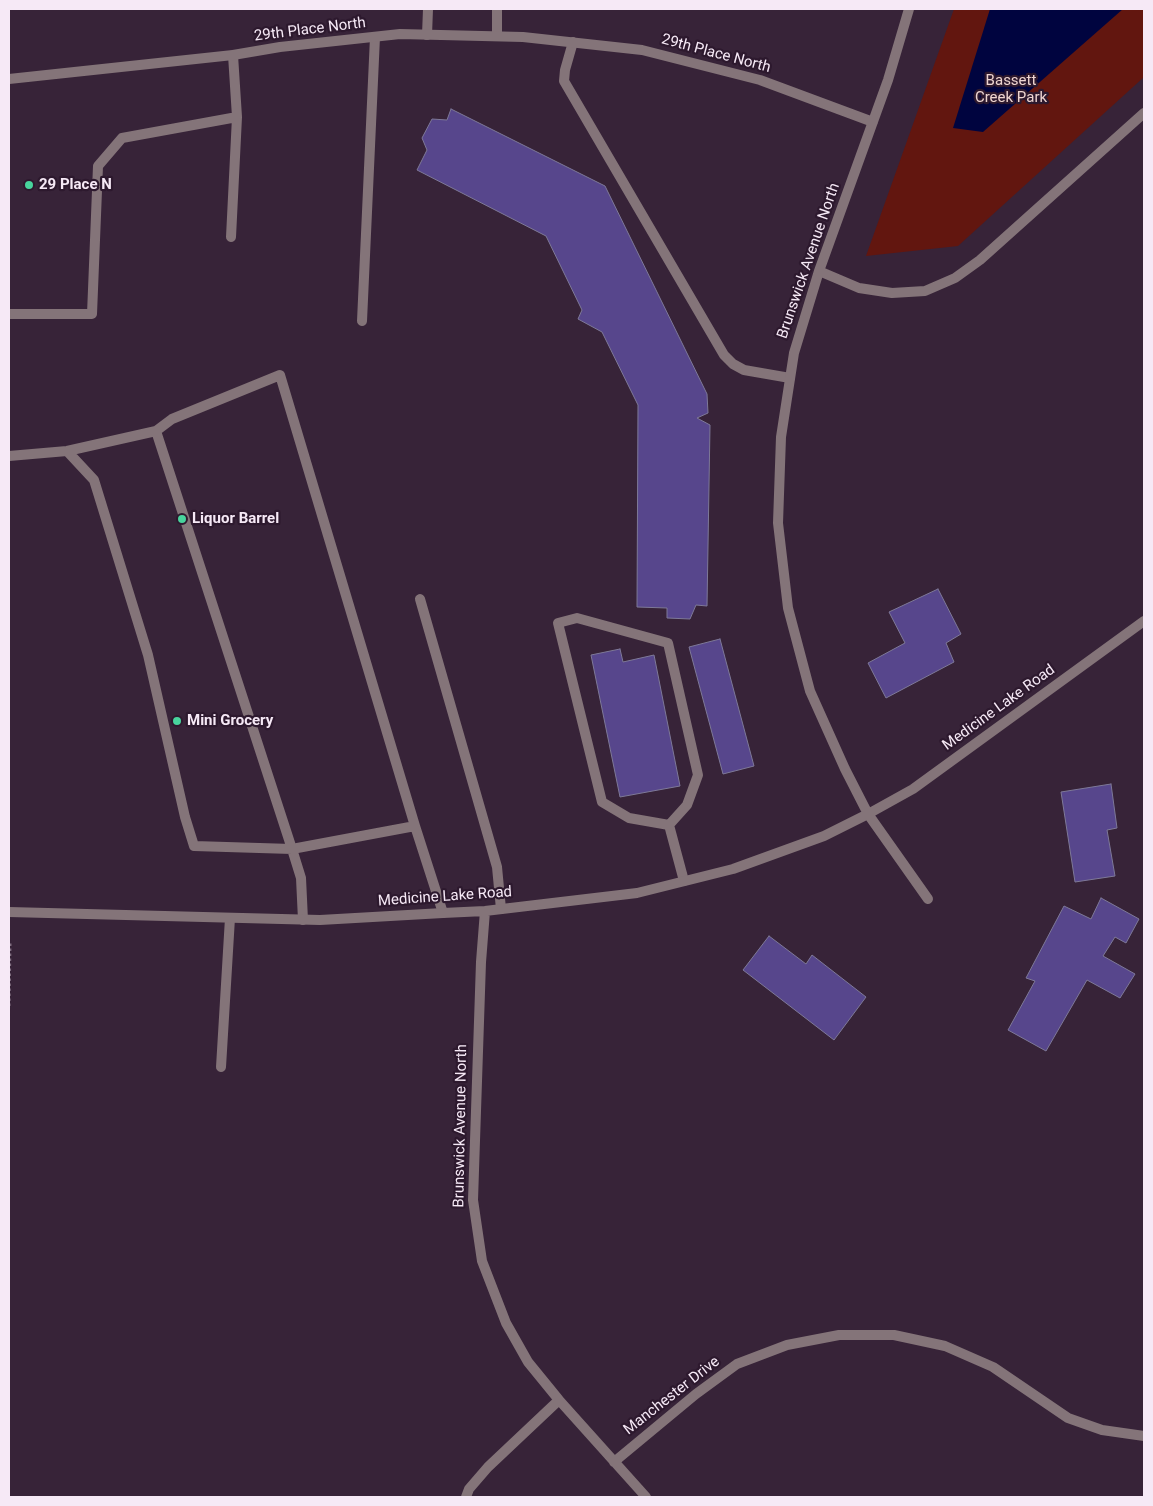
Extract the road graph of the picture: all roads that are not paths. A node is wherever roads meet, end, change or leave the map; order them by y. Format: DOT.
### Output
graph roads {
  1 [pos="428,9"];
  2 [pos="497,9"];
  3 [pos="909,9"];
  4 [pos="427,35"];
  5 [pos="496,36"];
  6 [pos="375,37"];
  7 [pos="573,42"];
  8 [pos="233,55"];
  9 [pos="9,79"];
  10 [pos="1144,113"];
  11 [pos="237,117"];
  12 [pos="874,122"];
  13 [pos="231,237"];
  14 [pos="819,271"];
  15 [pos="9,314"];
  16 [pos="362,321"];
  17 [pos="790,378"];
  18 [pos="156,431"];
  19 [pos="67,451"];
  20 [pos="9,456"];
  21 [pos="420,599"];
  22 [pos="1144,621"];
  23 [pos="868,814"];
  24 [pos="670,825"];
  25 [pos="415,826"];
  26 [pos="292,849"];
  27 [pos="684,881"];
  28 [pos="928,899"];
  29 [pos="501,909"];
  30 [pos="485,911"];
  31 [pos="9,912"];
  32 [pos="443,914"];
  33 [pos="230,918"];
  34 [pos="303,920"];
  35 [pos="221,1067"];
  36 [pos="559,1400"];
  37 [pos="1144,1436"];
  38 [pos="614,1462"];
  39 [pos="466,1497"];
  40 [pos="646,1497"];
  1 -- 4 [label="street"];
  2 -- 5 [label="street"];
  3 -- 12 [label="street, Brunswick Avenue North"];
  4 -- 5 [label="street, 29th Place North"];
  4 -- 6 [label="street, 29th Place North"];
  5 -- 7 [label="street, 29th Place North"];
  6 -- 8 [label="street, 29th Place North"];
  6 -- 16 [label="street"];
  7 -- 12 [label="street, 29th Place North"];
  7 -- 17 [label="street"];
  8 -- 9 [label="street, 29th Place North"];
  8 -- 11 [label="street"];
  10 -- 14 [label="street"];
  11 -- 13 [label="street"];
  11 -- 15 [label="street"];
  12 -- 14 [label="street, Brunswick Avenue North"];
  14 -- 17 [label="street, Brunswick Avenue North"];
  17 -- 23 [label="street, Brunswick Avenue North"];
  18 -- 19 [label="street"];
  18 -- 25 [label="street"];
  18 -- 26 [label="street"];
  19 -- 20 [label="street"];
  19 -- 26 [label="street"];
  21 -- 29 [label="street"];
  22 -- 23 [label="street, Medicine Lake Road"];
  23 -- 27 [label="street, Medicine Lake Road"];
  23 -- 28 [label="street"];
  24 -- 24 [label="street"];
  24 -- 27 [label="street"];
  25 -- 26 [label="street"];
  25 -- 32 [label="street"];
  26 -- 34 [label="street"];
  27 -- 29 [label="street, Medicine Lake Road"];
  29 -- 30 [label="street, Medicine Lake Road"];
  30 -- 32 [label="street, Medicine Lake Road"];
  30 -- 36 [label="street, Brunswick Avenue North"];
  31 -- 33 [label="street, Medicine Lake Road"];
  32 -- 34 [label="street, Medicine Lake Road"];
  33 -- 34 [label="street, Medicine Lake Road"];
  33 -- 35 [label="street"];
  36 -- 38 [label="street, Brunswick Avenue North"];
  36 -- 39 [label="street"];
  37 -- 38 [label="street, Manchester Drive"];
  38 -- 40 [label="street, Brunswick Avenue North"];
}
